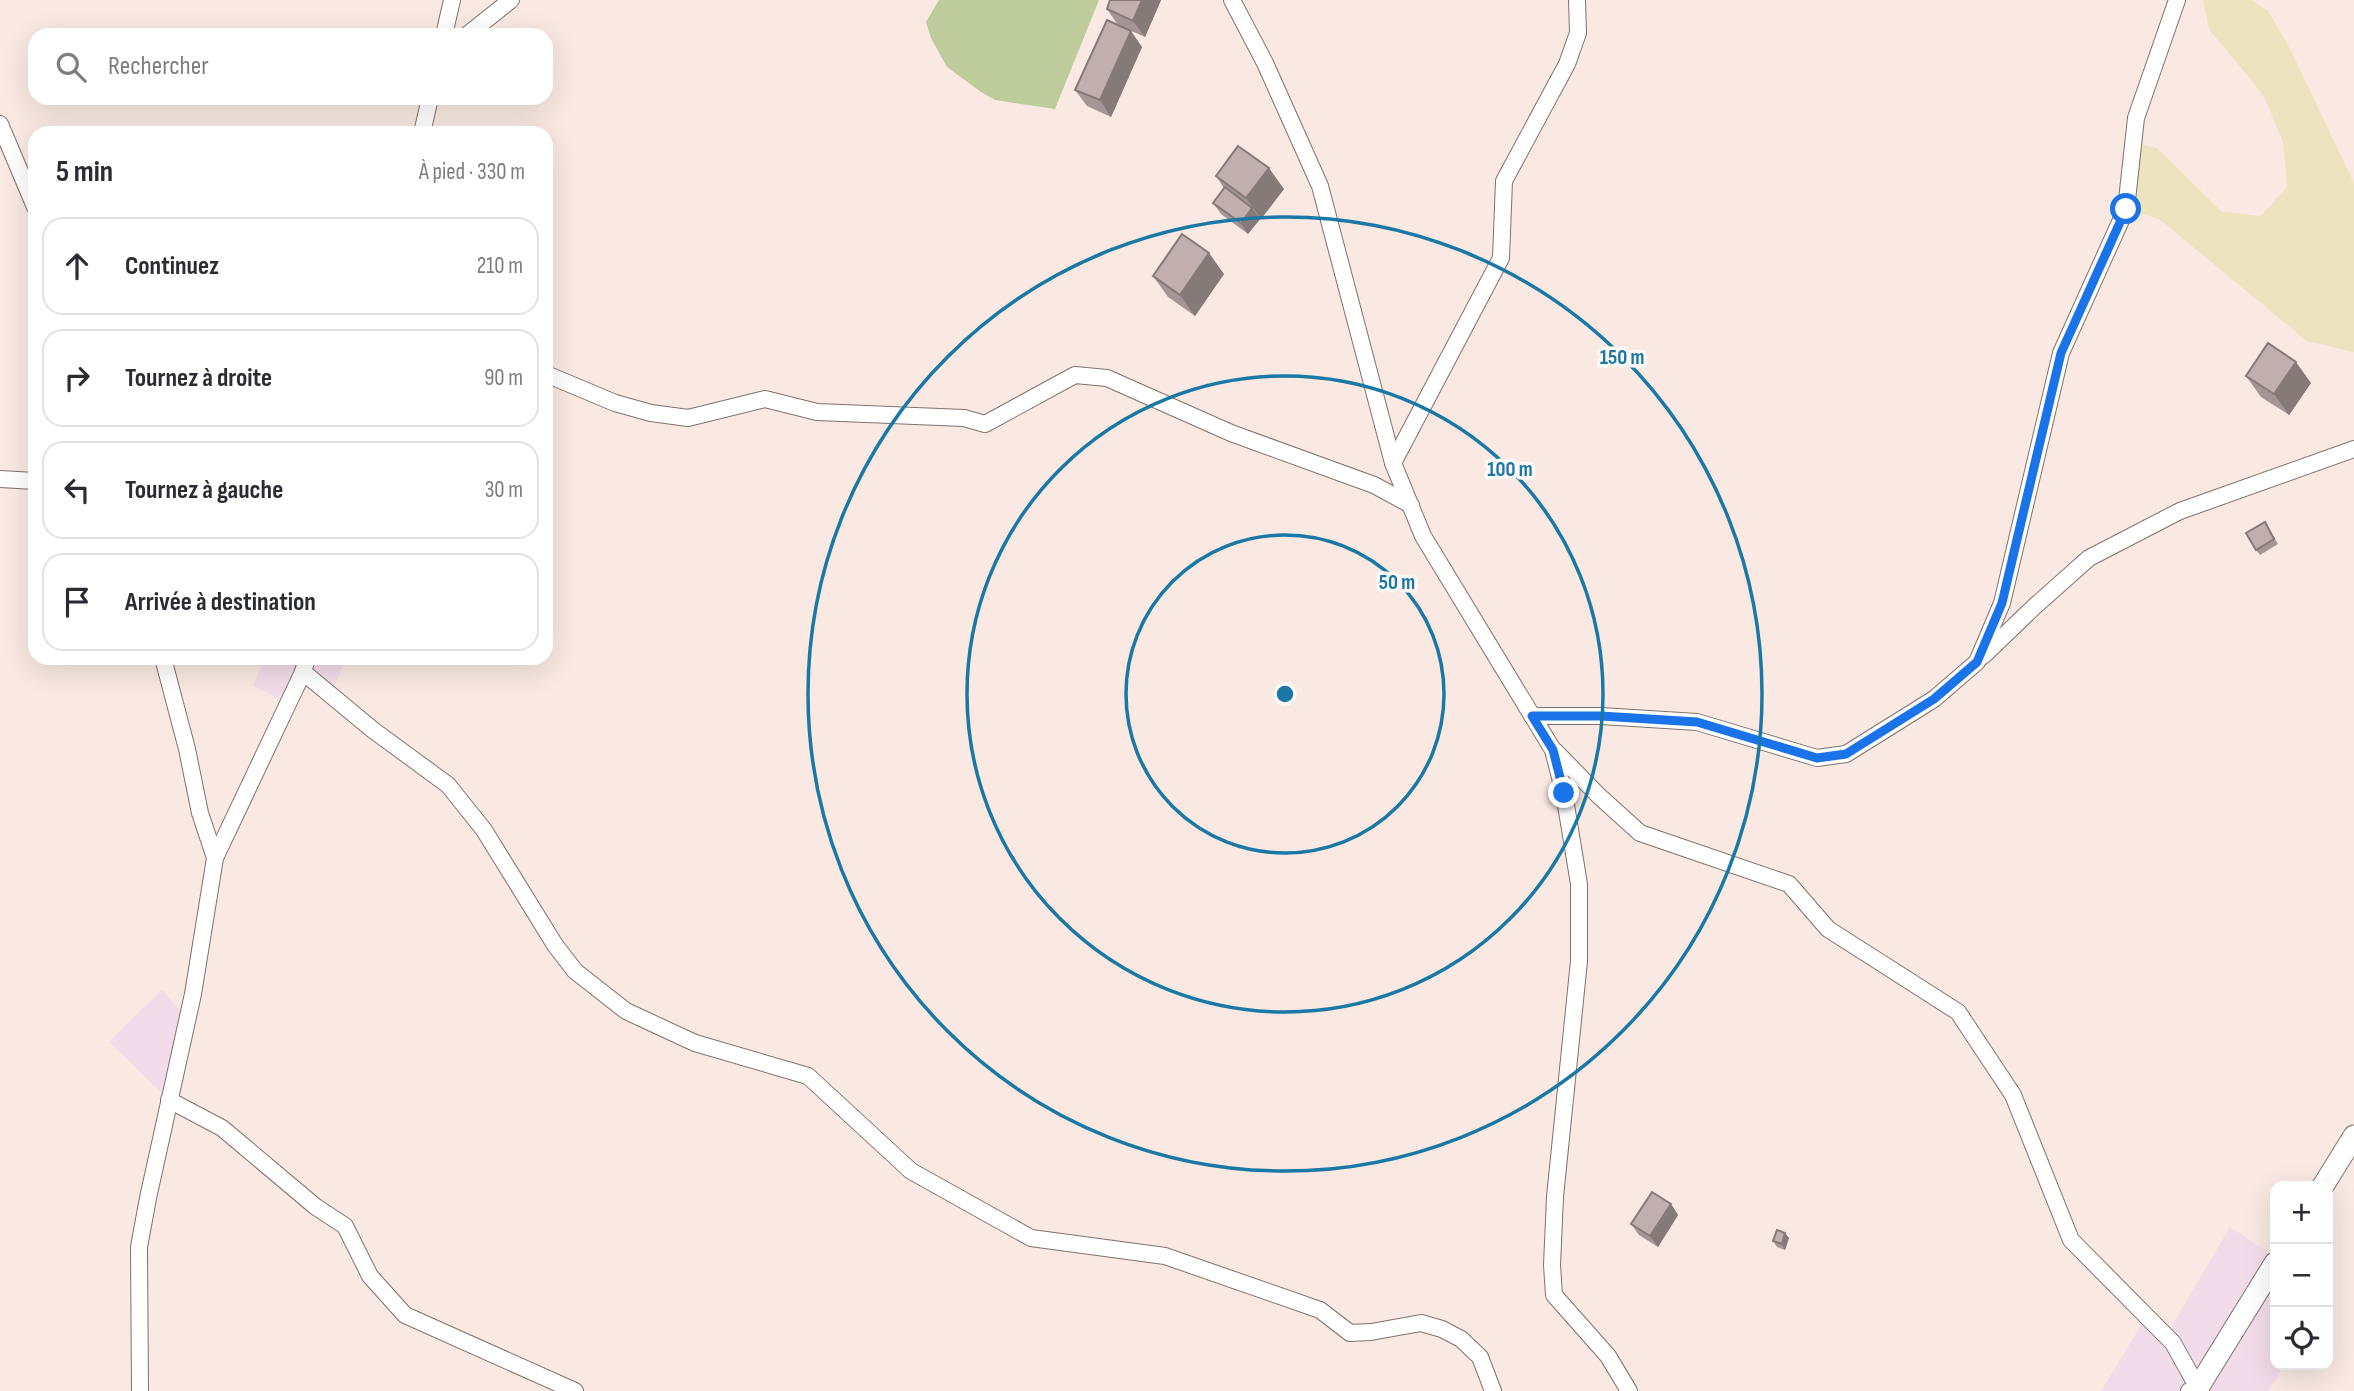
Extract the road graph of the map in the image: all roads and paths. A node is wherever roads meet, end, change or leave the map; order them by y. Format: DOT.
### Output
graph roads {
  1 [pos="452,0"];
  2 [pos="512,0"];
  3 [pos="1232,0"];
  4 [pos="1577,0"];
  5 [pos="2177,0"];
  6 [pos="446,28"];
  7 [pos="476,28"];
  8 [pos="428,105"];
  9 [pos="0,124"];
  10 [pos="424,126"];
  11 [pos="28,190"];
  12 [pos="553,377"];
  13 [pos="2354,449"];
  14 [pos="1394,463"];
  15 [pos="0,479"];
  16 [pos="28,481"];
  17 [pos="1411,505"];
  18 [pos="1977,662"];
  19 [pos="165,665"];
  20 [pos="305,665"];
  21 [pos="1532,716"];
  22 [pos="1553,750"];
  23 [pos="215,858"];
  24 [pos="169,1100"];
  25 [pos="2354,1136"];
  26 [pos="2326,1181"];
  27 [pos="2270,1271"];
  28 [pos="2195,1390"];
  29 [pos="140,1391"];
  30 [pos="575,1391"];
  31 [pos="1493,1391"];
  32 [pos="1629,1391"];
  1 -- 6 [label="street"];
  2 -- 7 [label="street"];
  3 -- 14 [label="street"];
  4 -- 14 [label="street"];
  5 -- 18 [label="street"];
  8 -- 10 [label="street"];
  9 -- 11 [label="street"];
  12 -- 17 [label="street"];
  13 -- 18 [label="street"];
  14 -- 17 [label="street"];
  15 -- 16 [label="street"];
  17 -- 21 [label="street"];
  18 -- 21 [label="street"];
  19 -- 23 [label="street"];
  20 -- 23 [label="street"];
  20 -- 31 [label="street"];
  21 -- 22 [label="street"];
  22 -- 28 [label="street"];
  22 -- 32 [label="street"];
  23 -- 24 [label="street"];
  24 -- 29 [label="street"];
  24 -- 30 [label="street"];
  25 -- 26 [label="street"];
  27 -- 28 [label="street"];
}
